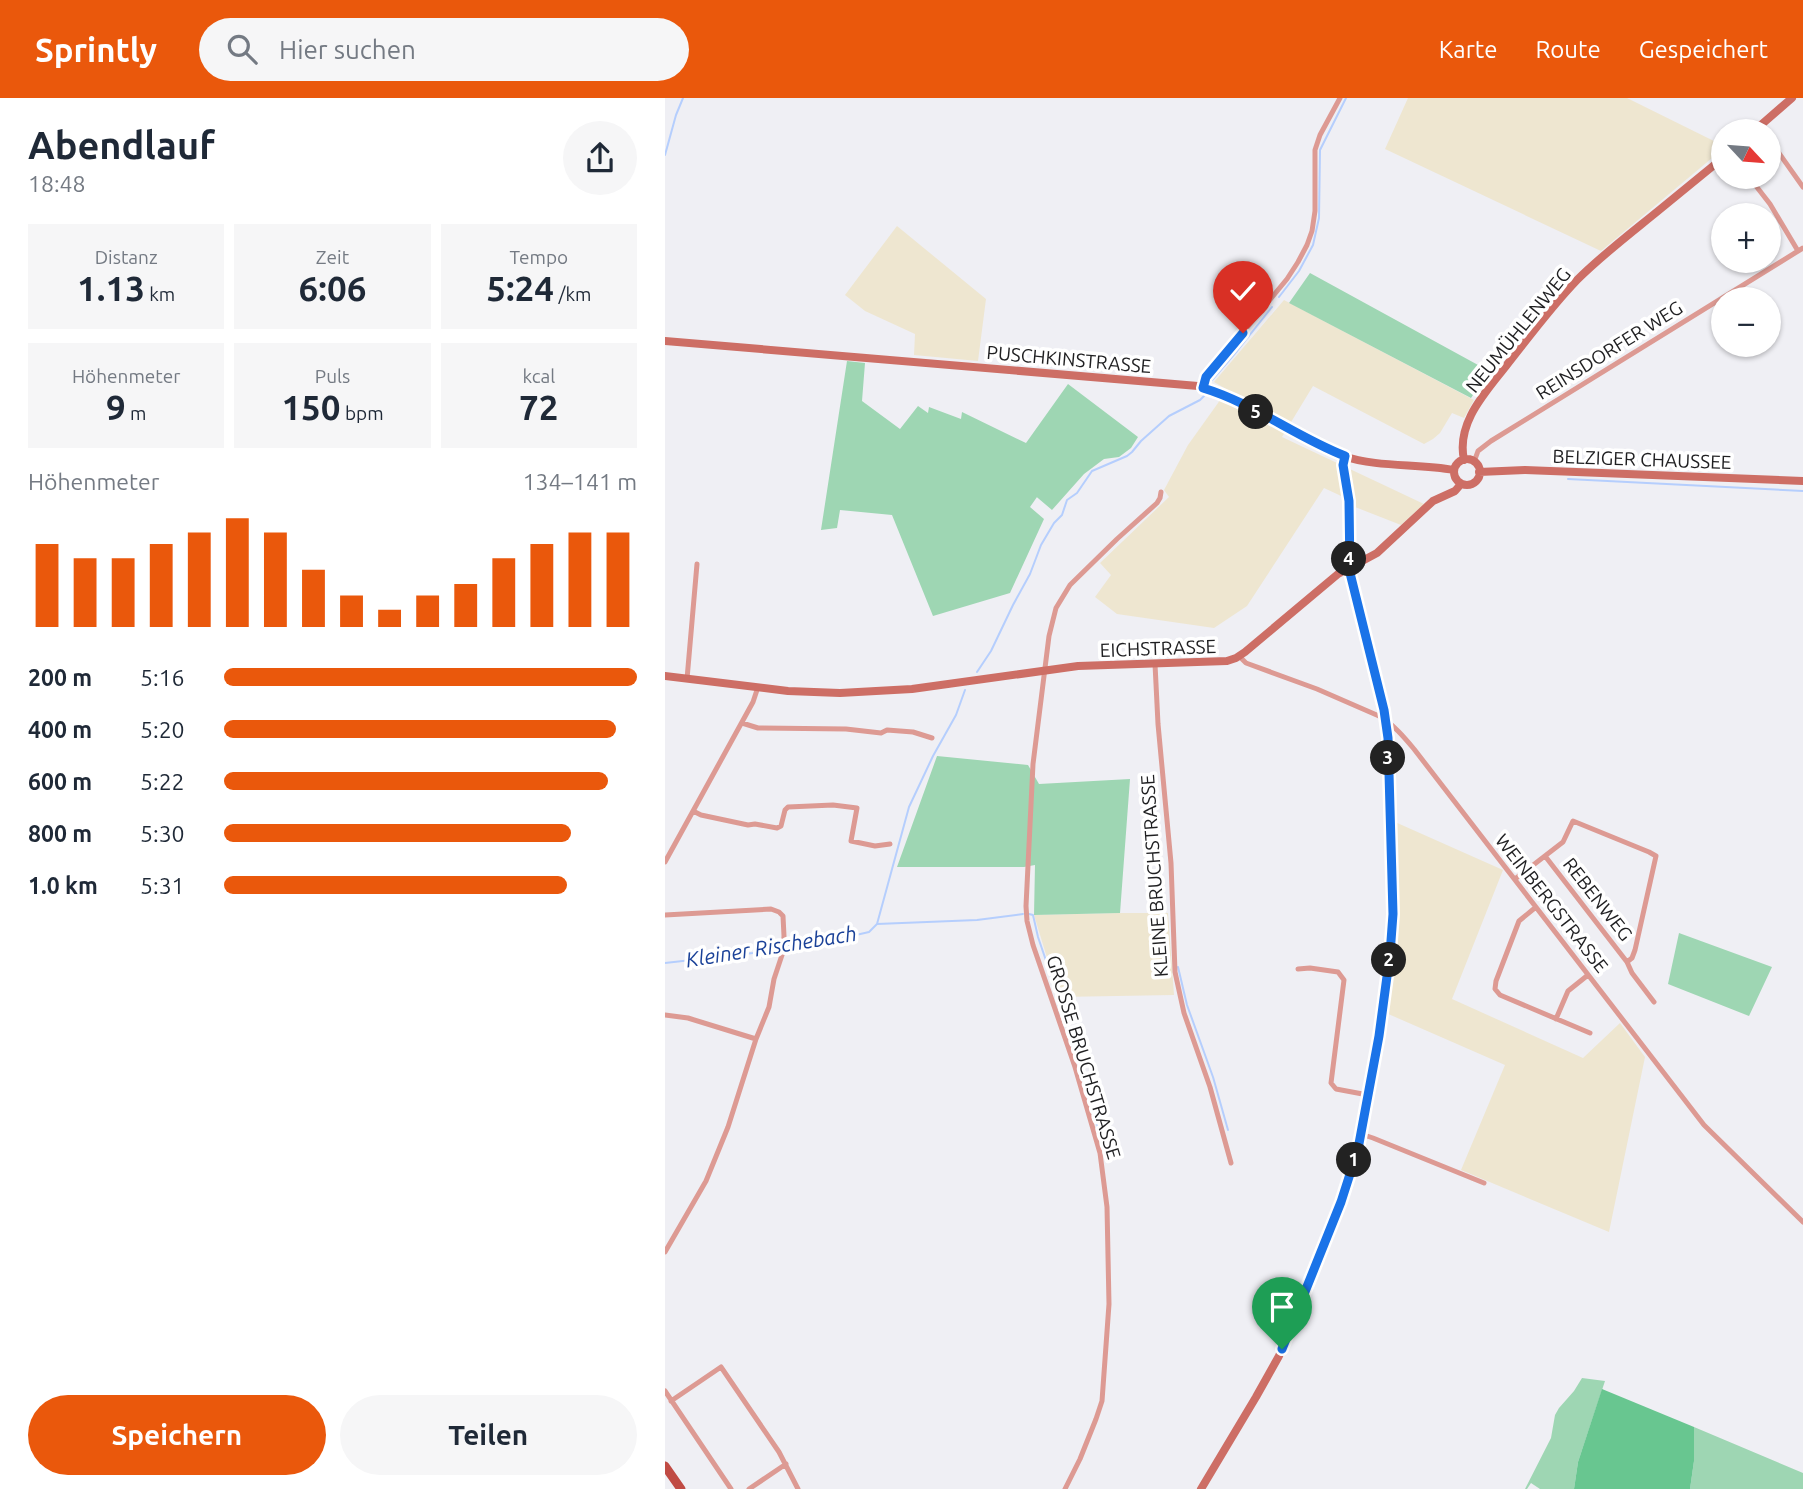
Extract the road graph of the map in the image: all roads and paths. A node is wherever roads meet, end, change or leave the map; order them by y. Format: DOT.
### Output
graph roads {
  1 [pos="1340,98"];
  2 [pos="1792,98"];
  3 [pos="1770,119"];
  4 [pos="1781,154"];
  5 [pos="1711,168"];
  6 [pos="1800,177"];
  7 [pos="1803,187"];
  8 [pos="1758,189"];
  9 [pos="1800,250"];
  10 [pos="665,341"];
  11 [pos="1206,389"];
  12 [pos="1345,456"];
  13 [pos="1464,460"];
  14 [pos="1474,462"];
  15 [pos="1454,470"];
  16 [pos="1479,472"];
  17 [pos="1803,481"];
  18 [pos="1461,484"];
  19 [pos="1161,492"];
  20 [pos="697,564"];
  21 [pos="1350,567"];
  22 [pos="1239,656"];
  23 [pos="1155,664"];
  24 [pos="1046,670"];
  25 [pos="665,676"];
  26 [pos="687,679"];
  27 [pos="758,687"];
  28 [pos="1386,720"];
  29 [pos="742,723"];
  30 [pos="932,738"];
  31 [pos="693,811"];
  32 [pos="890,844"];
  33 [pos="1545,856"];
  34 [pos="665,862"];
  35 [pos="1515,879"];
  36 [pos="1536,907"];
  37 [pos="665,915"];
  38 [pos="1627,962"];
  39 [pos="1298,969"];
  40 [pos="1588,975"];
  41 [pos="1654,1002"];
  42 [pos="665,1015"];
  43 [pos="1556,1019"];
  44 [pos="1590,1033"];
  45 [pos="756,1039"];
  46 [pos="1368,1095"];
  47 [pos="1361,1134"];
  48 [pos="1231,1163"];
  49 [pos="1484,1183"];
  50 [pos="1803,1223"];
  51 [pos="665,1251"];
  52 [pos="665,1391"];
  53 [pos="671,1401"];
  54 [pos="786,1464"];
  55 [pos="665,1466"];
  56 [pos="681,1489"];
  57 [pos="731,1489"];
  58 [pos="749,1489"];
  59 [pos="798,1489"];
  60 [pos="1065,1489"];
  61 [pos="1201,1489"];
  1 -- 11 [label="street"];
  2 -- 3 [label="street"];
  4 -- 6 [label="street"];
  5 -- 13 [label="street, NEUMÜHLENWEG"];
  6 -- 7 [label="street"];
  8 -- 9 [label="street"];
  9 -- 14 [label="street, REINSDORFER WEG"];
  10 -- 11 [label="street, PUSCHKINSTRASSE"];
  11 -- 12 [label="street, PUSCHKINSTRASSE"];
  12 -- 15 [label="street, PUSCHKINSTRASSE"];
  12 -- 21 [label="street"];
  13 -- 14 [label="street"];
  13 -- 15 [label="street"];
  14 -- 16 [label="street"];
  15 -- 18 [label="street"];
  16 -- 17 [label="street, BELZIGER CHAUSSEE"];
  16 -- 18 [label="street"];
  18 -- 21 [label="street, EICHSTRASSE"];
  19 -- 24 [label="street, GROSSE BRUCHSTRASSE"];
  20 -- 26 [label="street"];
  21 -- 22 [label="street, EICHSTRASSE"];
  21 -- 28 [label="street"];
  22 -- 23 [label="street, EICHSTRASSE"];
  22 -- 28 [label="street, WEINBERGSTRASSE"];
  23 -- 24 [label="street, EICHSTRASSE"];
  23 -- 48 [label="street, KLEINE BRUCHSTRASSE"];
  24 -- 27 [label="street, EICHSTRASSE"];
  24 -- 60 [label="street, GROSSE BRUCHSTRASSE"];
  25 -- 26 [label="street, EICHSTRASSE"];
  26 -- 27 [label="street, EICHSTRASSE"];
  27 -- 29 [label="street"];
  28 -- 35 [label="street, WEINBERGSTRASSE"];
  28 -- 46 [label="street"];
  29 -- 30 [label="street"];
  29 -- 31 [label="street"];
  31 -- 32 [label="street"];
  31 -- 34 [label="street"];
  33 -- 35 [label="street, REBENWEG"];
  33 -- 38 [label="street, REBENWEG"];
  33 -- 38 [label="street, REBENWEG"];
  35 -- 36 [label="street, WEINBERGSTRASSE"];
  36 -- 40 [label="street, WEINBERGSTRASSE"];
  36 -- 43 [label="street"];
  37 -- 45 [label="street"];
  38 -- 41 [label="street, REBENWEG"];
  39 -- 46 [label="street"];
  40 -- 43 [label="street"];
  40 -- 50 [label="street, WEINBERGSTRASSE"];
  42 -- 45 [label="street"];
  43 -- 44 [label="street"];
  45 -- 51 [label="street"];
  46 -- 47 [label="street"];
  47 -- 49 [label="street"];
  47 -- 61 [label="street"];
  52 -- 53 [label="street"];
  53 -- 54 [label="street"];
  53 -- 57 [label="street"];
  54 -- 58 [label="street"];
  54 -- 59 [label="street"];
  55 -- 56 [label="main road"];
}
